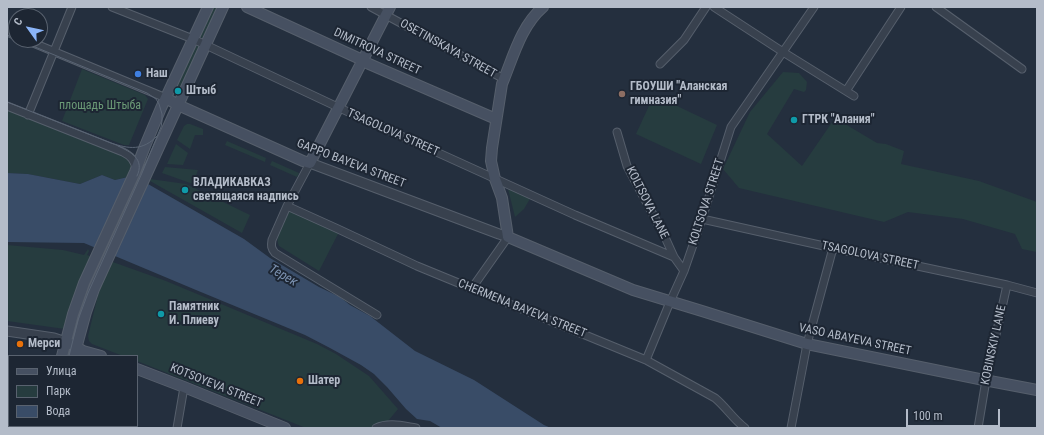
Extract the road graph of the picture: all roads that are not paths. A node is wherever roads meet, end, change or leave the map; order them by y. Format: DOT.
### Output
graph roads {
  1 [pos="72,7"];
  2 [pos="112,7"];
  3 [pos="208,7"];
  4 [pos="223,7"];
  5 [pos="247,7"];
  6 [pos="371,7"];
  7 [pos="543,7"];
  8 [pos="706,7"];
  9 [pos="714,7"];
  10 [pos="814,7"];
  11 [pos="901,7"];
  12 [pos="936,7"];
  13 [pos="388,11"];
  14 [pos="193,38"];
  15 [pos="206,44"];
  16 [pos="45,48"];
  17 [pos="54,52"];
  18 [pos="783,52"];
  19 [pos="363,61"];
  20 [pos="660,64"];
  21 [pos="1022,69"];
  22 [pos="504,79"];
  23 [pos="846,91"];
  24 [pos="854,96"];
  25 [pos="166,98"];
  26 [pos="178,105"];
  27 [pos="7,106"];
  28 [pos="338,108"];
  29 [pos="28,115"];
  30 [pos="496,119"];
  31 [pos="617,132"];
  32 [pos="310,163"];
  33 [pos="136,170"];
  34 [pos="495,179"];
  35 [pos="287,206"];
  36 [pos="702,219"];
  37 [pos="508,237"];
  38 [pos="833,248"];
  39 [pos="674,257"];
  40 [pos="684,271"];
  41 [pos="1007,285"];
  42 [pos="472,288"];
  43 [pos="1037,292"];
  44 [pos="670,302"];
  45 [pos="377,315"];
  46 [pos="7,331"];
  47 [pos="66,342"];
  48 [pos="807,344"];
  49 [pos="76,352"];
  50 [pos="62,355"];
  51 [pos="97,355"];
  52 [pos="646,360"];
  53 [pos="138,369"];
  54 [pos="986,380"];
  55 [pos="184,387"];
  56 [pos="1037,390"];
  57 [pos="178,428"];
  58 [pos="285,428"];
  59 [pos="376,428"];
  60 [pos="416,428"];
  61 [pos="745,428"];
  62 [pos="791,428"];
  63 [pos="978,428"];
  1 -- 17 [label="street"];
  2 -- 14 [label="street, TSAGOLOVA STREET"];
  3 -- 14 [label="main road"];
  4 -- 15 [label="main road"];
  5 -- 19 [label="main road, DIMITROVA STREET"];
  6 -- 13 [label="street, OSETINSKAYA STREET"];
  7 -- 22 [label="main road"];
  8 -- 20 [label="street"];
  9 -- 18 [label="street"];
  10 -- 18 [label="street, KOLTSOVA STREET"];
  11 -- 23 [label="street"];
  12 -- 21 [label="street"];
  13 -- 19 [label="main road"];
  13 -- 22 [label="street, OSETINSKAYA STREET"];
  14 -- 15 [label="street, TSAGOLOVA STREET"];
  14 -- 25 [label="main road"];
  15 -- 26 [label="main road"];
  15 -- 28 [label="street, TSAGOLOVA STREET"];
  16 -- 17 [label="street, GAPPO BAYEVA STREET"];
  17 -- 25 [label="street, GAPPO BAYEVA STREET"];
  17 -- 29 [label="street"];
  18 -- 23 [label="street"];
  18 -- 36 [label="street, KOLTSOVA STREET"];
  19 -- 28 [label="main road"];
  19 -- 30 [label="main road, DIMITROVA STREET"];
  22 -- 30 [label="main road"];
  23 -- 24 [label="street"];
  25 -- 26 [label="main road, GAPPO BAYEVA STREET"];
  25 -- 33 [label="main road"];
  26 -- 32 [label="main road, GAPPO BAYEVA STREET"];
  26 -- 49 [label="main road"];
  27 -- 29 [label="street"];
  28 -- 32 [label="main road"];
  28 -- 34 [label="street, TSAGOLOVA STREET"];
  29 -- 33 [label="street"];
  30 -- 34 [label="main road"];
  31 -- 39 [label="street, KOLTSOVA LANE"];
  32 -- 35 [label="street"];
  32 -- 37 [label="street, GAPPO BAYEVA STREET"];
  33 -- 47 [label="main road"];
  34 -- 37 [label="main road"];
  34 -- 39 [label="street, TSAGOLOVA STREET"];
  35 -- 42 [label="street, CHERMENA BAYEVA STREET"];
  35 -- 45 [label="street"];
  36 -- 38 [label="street, TSAGOLOVA STREET"];
  36 -- 40 [label="street, KOLTSOVA STREET"];
  37 -- 42 [label="street"];
  37 -- 44 [label="main road, GAPPO BAYEVA STREET"];
  38 -- 41 [label="street, TSAGOLOVA STREET"];
  38 -- 48 [label="street"];
  39 -- 40 [label="street, KOLTSOVA LANE"];
  40 -- 44 [label="street, KOLTSOVA STREET"];
  41 -- 43 [label="street, TSAGOLOVA STREET"];
  41 -- 54 [label="street, KOBINSKIY LANE"];
  42 -- 52 [label="street, CHERMENA BAYEVA STREET"];
  44 -- 48 [label="main road, VASO ABAYEVA STREET"];
  44 -- 52 [label="street, KOLTSOVA STREET"];
  46 -- 47 [label="street"];
  47 -- 49 [label="main road"];
  47 -- 50 [label="main road"];
  48 -- 54 [label="main road, VASO ABAYEVA STREET"];
  48 -- 62 [label="street"];
  49 -- 51 [label="main road"];
  52 -- 61 [label="street, CHERMENA BAYEVA STREET"];
  53 -- 55 [label="main road, KOTSOYEVA STREET"];
  54 -- 56 [label="main road, VASO ABAYEVA STREET"];
  54 -- 63 [label="street, KOBINSKIY LANE"];
  55 -- 57 [label="street"];
  55 -- 58 [label="main road, KOTSOYEVA STREET"];
  59 -- 60 [label="street"];
}
